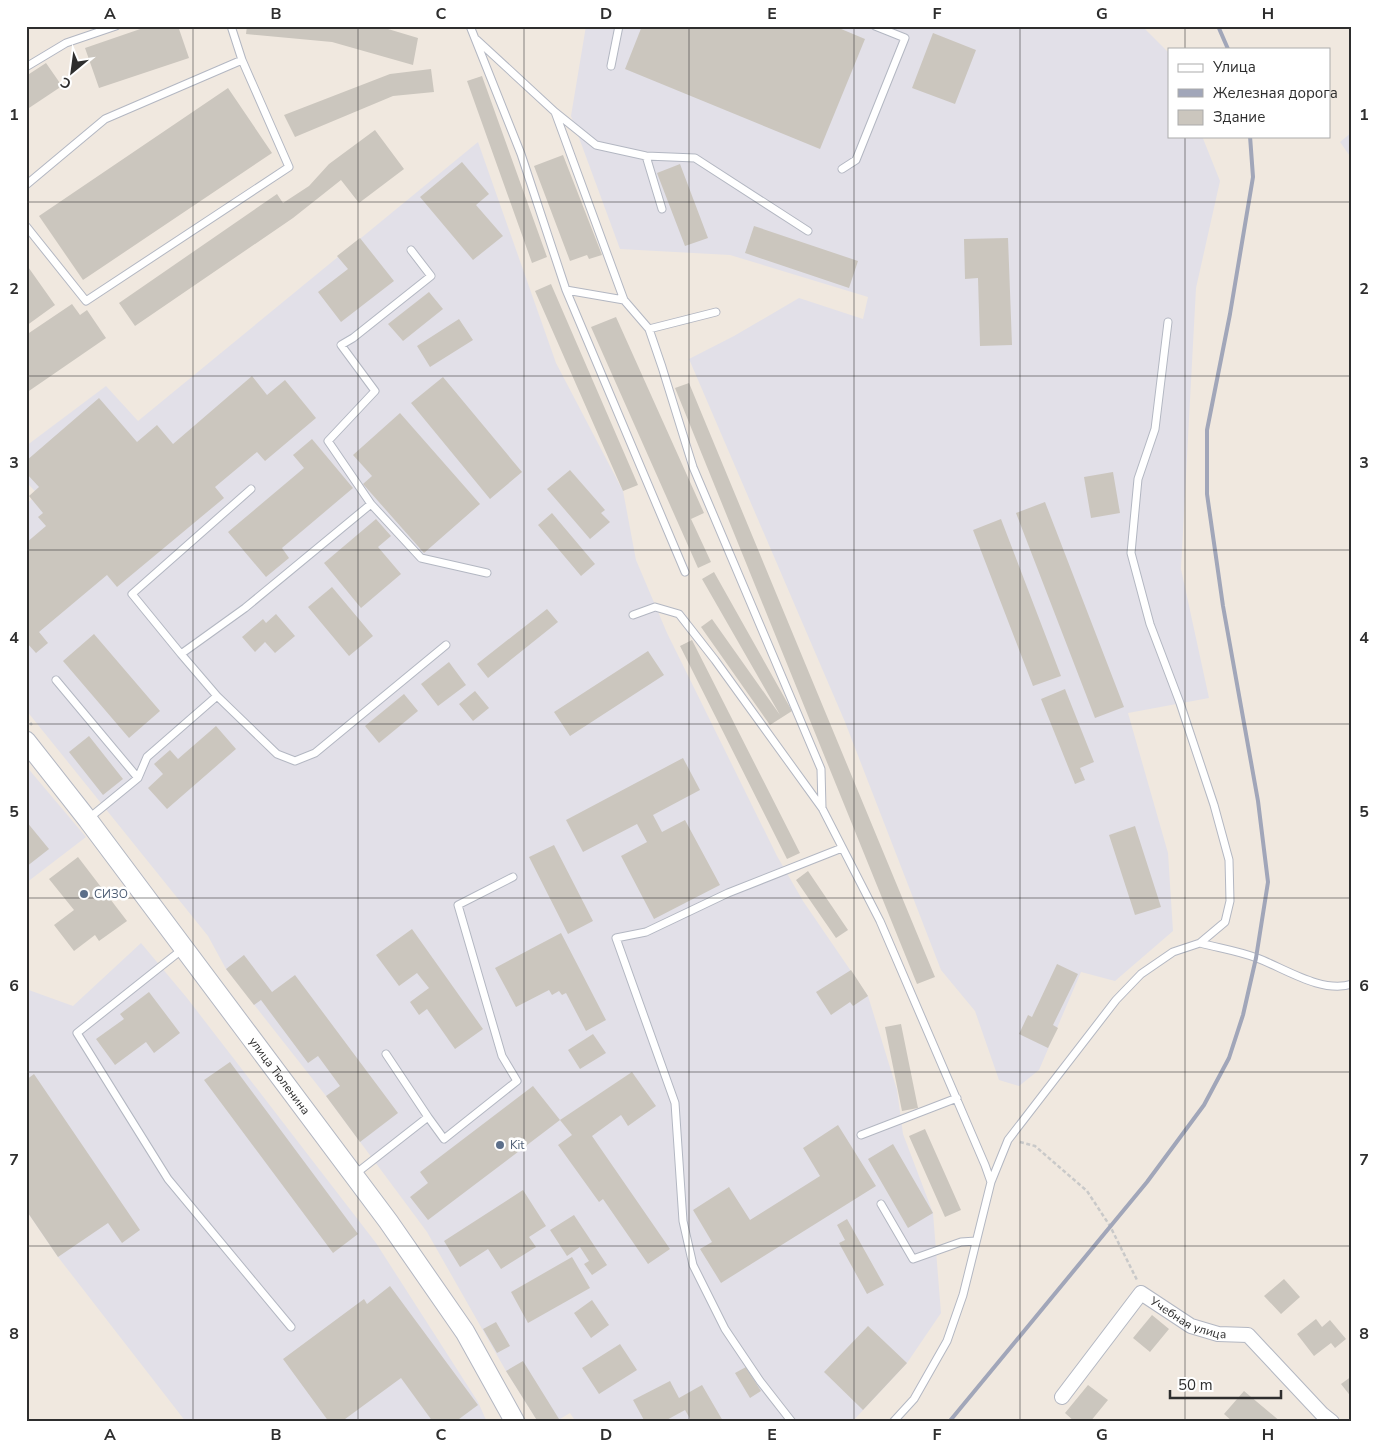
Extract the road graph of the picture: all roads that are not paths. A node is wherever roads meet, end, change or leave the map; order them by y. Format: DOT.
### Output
graph roads {
  1 [pos="116,26"];
  2 [pos="231,26"];
  3 [pos="470,26"];
  4 [pos="619,26"];
  5 [pos="875,26"];
  6 [pos="475,38"];
  7 [pos="242,60"];
  8 [pos="611,66"];
  9 [pos="26,67"];
  10 [pos="555,112"];
  11 [pos="646,156"];
  12 [pos="842,169"];
  13 [pos="26,185"];
  14 [pos="662,210"];
  15 [pos="26,226"];
  16 [pos="808,231"];
  17 [pos="411,250"];
  18 [pos="566,290"];
  19 [pos="624,300"];
  20 [pos="716,312"];
  21 [pos="1168,322"];
  22 [pos="649,329"];
  23 [pos="250,489"];
  24 [pos="371,504"];
  25 [pos="685,572"];
  26 [pos="487,573"];
  27 [pos="633,615"];
  28 [pos="446,645"];
  29 [pos="181,654"];
  30 [pos="56,680"];
  31 [pos="217,696"];
  32 [pos="26,741"];
  33 [pos="138,778"];
  34 [pos="822,808"];
  35 [pos="88,820"];
  36 [pos="842,848"];
  37 [pos="513,877"];
  38 [pos="1200,943"];
  39 [pos="184,948"];
  40 [pos="1352,984"];
  41 [pos="386,1054"];
  42 [pos="957,1098"];
  43 [pos="428,1117"];
  44 [pos="861,1135"];
  45 [pos="354,1175"];
  46 [pos="990,1182"];
  47 [pos="881,1204"];
  48 [pos="976,1241"];
  49 [pos="291,1327"];
  50 [pos="1062,1397"];
  51 [pos="515,1422"];
  52 [pos="792,1422"];
  53 [pos="893,1422"];
  54 [pos="1332,1422"];
  1 -- 9 [label="lane"];
  2 -- 7 [label="lane"];
  3 -- 6 [label="lane"];
  4 -- 8 [label="lane"];
  5 -- 12 [label="lane"];
  6 -- 10 [label="lane"];
  6 -- 18 [label="lane"];
  7 -- 13 [label="lane"];
  7 -- 15 [label="lane"];
  10 -- 11 [label="lane"];
  10 -- 19 [label="lane"];
  11 -- 14 [label="lane"];
  11 -- 16 [label="lane"];
  17 -- 24 [label="lane"];
  18 -- 19 [label="lane"];
  18 -- 25 [label="lane"];
  19 -- 22 [label="lane"];
  20 -- 22 [label="lane"];
  21 -- 38 [label="lane"];
  22 -- 34 [label="lane"];
  23 -- 29 [label="lane"];
  24 -- 26 [label="lane"];
  24 -- 29 [label="lane"];
  27 -- 34 [label="lane"];
  28 -- 31 [label="lane"];
  29 -- 31 [label="lane"];
  30 -- 33 [label="lane"];
  31 -- 33 [label="lane"];
  32 -- 35 [label="main road, улица Тюленина"];
  33 -- 35 [label="lane"];
  34 -- 36 [label="lane"];
  35 -- 39 [label="main road, улица Тюленина"];
  36 -- 42 [label="lane"];
  36 -- 52 [label="lane"];
  37 -- 43 [label="lane"];
  38 -- 40 [label="lane"];
  38 -- 46 [label="lane"];
  39 -- 45 [label="main road, улица Тюленина"];
  39 -- 49 [label="lane"];
  41 -- 43 [label="lane"];
  42 -- 44 [label="lane"];
  42 -- 46 [label="lane"];
  43 -- 45 [label="lane"];
  45 -- 51 [label="main road, улица Тюленина"];
  46 -- 48 [label="lane"];
  47 -- 48 [label="lane"];
  48 -- 53 [label="lane"];
  50 -- 54 [label="street, Учебная улица"];
}
